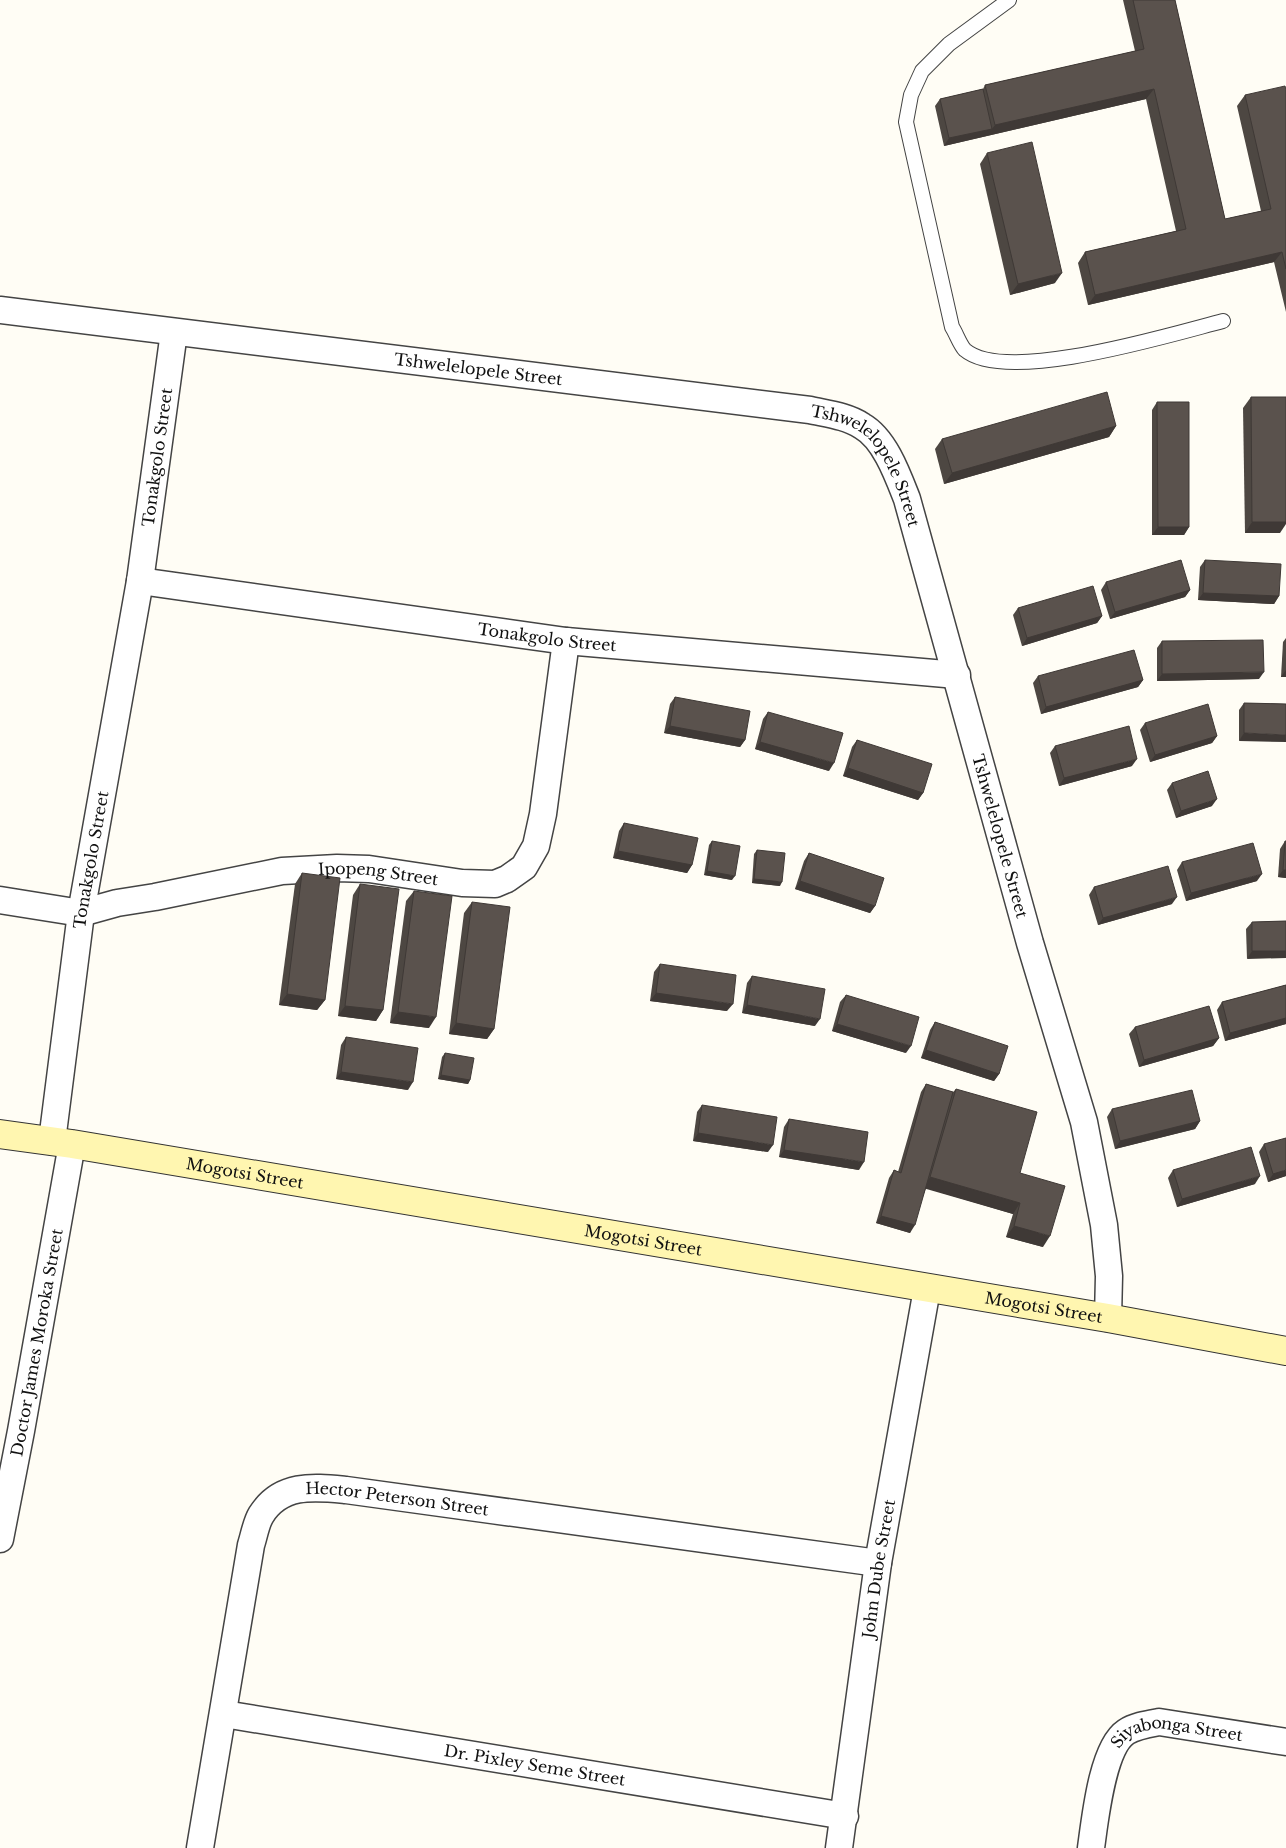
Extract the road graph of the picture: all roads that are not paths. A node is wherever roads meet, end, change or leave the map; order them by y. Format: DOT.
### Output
graph roads {
  1 [pos="1009,0"];
  2 [pos="0,310"];
  3 [pos="1223,321"];
  4 [pos="174,332"];
  5 [pos="140,581"];
  6 [pos="566,640"];
  7 [pos="957,675"];
  8 [pos="0,900"];
  9 [pos="81,913"];
  10 [pos="0,1134"];
  11 [pos="62,1143"];
  12 [pos="927,1289"];
  13 [pos="1108,1318"];
  14 [pos="1286,1351"];
  15 [pos="11,1429"];
  16 [pos="0,1539"];
  17 [pos="878,1563"];
  18 [pos="224,1714"];
  19 [pos="1286,1742"];
  20 [pos="845,1816"];
  21 [pos="200,1848"];
  22 [pos="839,1848"];
  23 [pos="1091,1848"];
  1 -- 3 [label="lane"];
  2 -- 4 [label="street, Tshwelelopele Street"];
  4 -- 5 [label="street, Tonakgolo Street"];
  4 -- 7 [label="street, Tshwelelopele Street"];
  5 -- 6 [label="street, Tonakgolo Street"];
  5 -- 9 [label="street, Tonakgolo Street"];
  6 -- 7 [label="street, Tonakgolo Street"];
  6 -- 9 [label="street, Ipopeng Street"];
  7 -- 13 [label="street, Tshwelelopele Street"];
  8 -- 9 [label="street, Ipopeng Street"];
  9 -- 11 [label="street, Tonakgolo Street"];
  10 -- 11 [label="street, Mogotsi Street"];
  11 -- 12 [label="street, Mogotsi Street"];
  11 -- 15 [label="street, Doctor James Moroka Street"];
  12 -- 13 [label="street, Mogotsi Street"];
  12 -- 17 [label="street, John Dube Street"];
  13 -- 14 [label="street, Mogotsi Street"];
  15 -- 16 [label="street, Doctor James Moroka Street"];
  17 -- 18 [label="street, Hector Peterson Street"];
  17 -- 20 [label="street, John Dube Street"];
  18 -- 20 [label="street, Dr. Pixley Seme Street"];
  18 -- 21 [label="street, Hector Peterson Street"];
  19 -- 23 [label="street, Siyabonga Street"];
  20 -- 22 [label="street, John Dube Street"];
}
